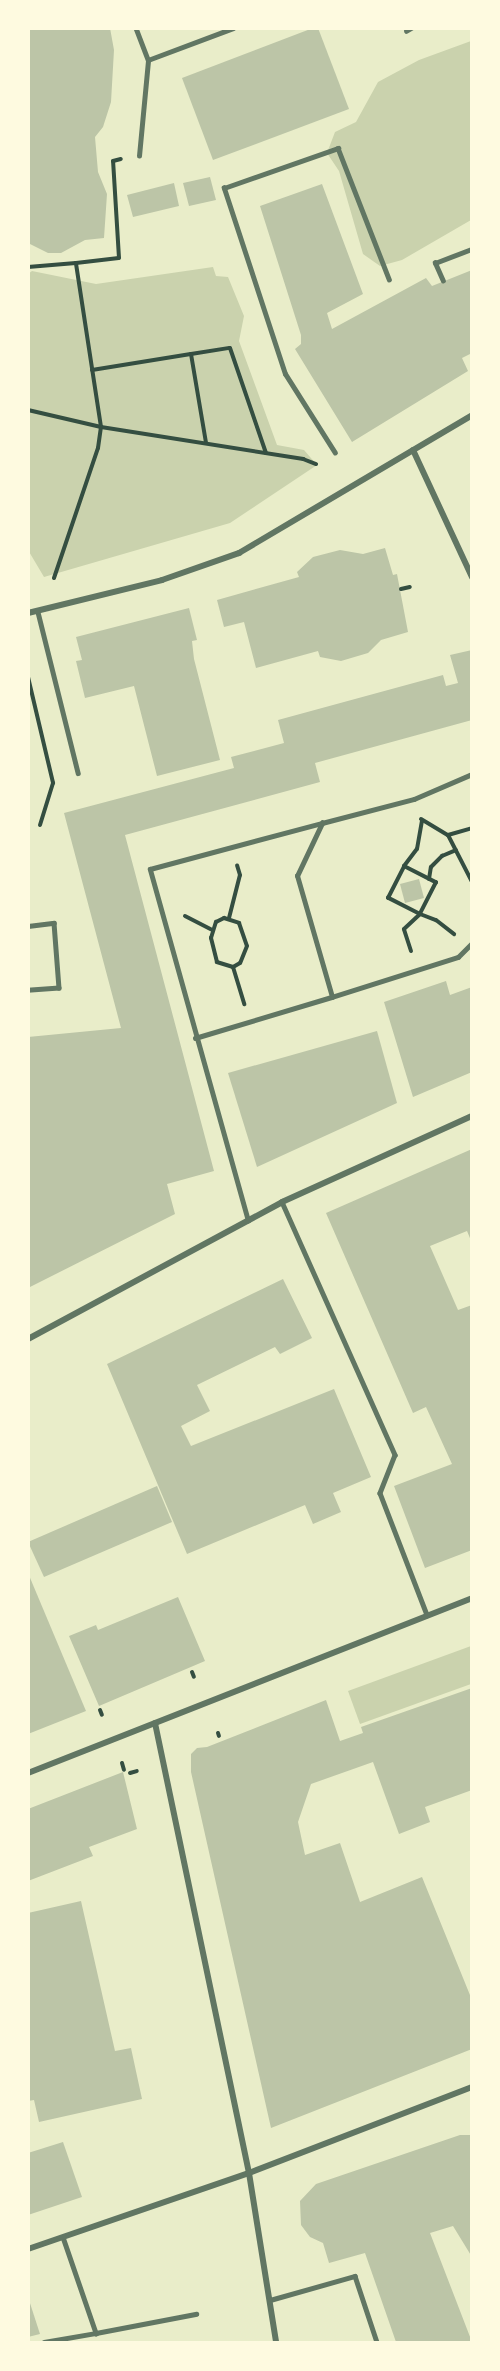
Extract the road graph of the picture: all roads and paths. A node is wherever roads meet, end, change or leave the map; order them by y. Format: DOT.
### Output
graph roads {
  1 [pos="136,28"];
  2 [pos="233,28"];
  3 [pos="147,60"];
  4 [pos="139,156"];
  5 [pos="115,191"];
  6 [pos="471,249"];
  7 [pos="76,263"];
  8 [pos="28,267"];
  9 [pos="389,279"];
  10 [pos="443,281"];
  11 [pos="191,354"];
  12 [pos="92,370"];
  13 [pos="28,410"];
  14 [pos="471,415"];
  15 [pos="101,427"];
  16 [pos="206,444"];
  17 [pos="412,450"];
  18 [pos="266,453"];
  19 [pos="335,453"];
  20 [pos="325,468"];
  21 [pos="471,577"];
  22 [pos="54,578"];
  23 [pos="410,587"];
  24 [pos="401,589"];
  25 [pos="38,612"];
  26 [pos="28,613"];
  27 [pos="28,677"];
  28 [pos="78,773"];
  29 [pos="471,774"];
  30 [pos="414,799"];
  31 [pos="422,821"];
  32 [pos="322,823"];
  33 [pos="40,825"];
  34 [pos="471,828"];
  35 [pos="448,835"];
  36 [pos="232,847"];
  37 [pos="456,850"];
  38 [pos="404,866"];
  39 [pos="429,879"];
  40 [pos="471,882"];
  41 [pos="420,914"];
  42 [pos="229,918"];
  43 [pos="28,926"];
  44 [pos="470,945"];
  45 [pos="233,967"];
  46 [pos="417,970"];
  47 [pos="28,990"];
  48 [pos="332,997"];
  49 [pos="249,1022"];
  50 [pos="195,1038"];
  51 [pos="471,1116"];
  52 [pos="282,1202"];
  53 [pos="248,1221"];
  54 [pos="28,1339"];
  55 [pos="471,1598"];
  56 [pos="427,1615"];
  57 [pos="192,1672"];
  58 [pos="194,1677"];
  59 [pos="100,1710"];
  60 [pos="102,1715"];
  61 [pos="155,1723"];
  62 [pos="122,1763"];
  63 [pos="124,1770"];
  64 [pos="137,1772"];
  65 [pos="28,1773"];
  66 [pos="130,1773"];
  67 [pos="471,2087"];
  68 [pos="249,2173"];
  69 [pos="63,2237"];
  70 [pos="28,2249"];
  71 [pos="270,2300"];
  72 [pos="196,2314"];
  73 [pos="96,2333"];
  74 [pos="44,2342"];
  75 [pos="276,2343"];
  76 [pos="377,2343"];
  1 -- 3 [label="lane"];
  2 -- 3 [label="lane"];
  3 -- 4 [label="lane"];
  5 -- 7 [label="path"];
  6 -- 10 [label="lane"];
  7 -- 8 [label="path"];
  7 -- 12 [label="path"];
  9 -- 19 [label="lane"];
  11 -- 12 [label="path"];
  11 -- 16 [label="path"];
  11 -- 18 [label="path"];
  12 -- 15 [label="path"];
  13 -- 15 [label="path"];
  14 -- 17 [label="street"];
  15 -- 16 [label="path"];
  15 -- 22 [label="path"];
  16 -- 18 [label="path"];
  17 -- 21 [label="street"];
  17 -- 25 [label="street"];
  18 -- 20 [label="path"];
  23 -- 24 [label="path"];
  25 -- 26 [label="street"];
  25 -- 28 [label="lane"];
  27 -- 33 [label="path"];
  29 -- 30 [label="lane"];
  30 -- 31 [label="path"];
  30 -- 32 [label="lane"];
  31 -- 35 [label="path"];
  31 -- 38 [label="path"];
  32 -- 36 [label="lane"];
  32 -- 48 [label="lane"];
  34 -- 35 [label="path"];
  35 -- 37 [label="path"];
  36 -- 42 [label="path"];
  36 -- 50 [label="lane"];
  37 -- 39 [label="path"];
  37 -- 40 [label="path"];
  38 -- 39 [label="path"];
  38 -- 41 [label="path"];
  39 -- 41 [label="path"];
  41 -- 44 [label="path"];
  41 -- 46 [label="path"];
  42 -- 45 [label="path"];
  42 -- 45 [label="path"];
  43 -- 47 [label="lane"];
  44 -- 46 [label="lane"];
  45 -- 49 [label="path"];
  46 -- 48 [label="lane"];
  48 -- 49 [label="lane"];
  49 -- 50 [label="lane"];
  50 -- 53 [label="lane"];
  51 -- 52 [label="street"];
  52 -- 53 [label="street"];
  52 -- 56 [label="lane"];
  53 -- 54 [label="street"];
  55 -- 56 [label="street"];
  56 -- 61 [label="street"];
  57 -- 58 [label="path"];
  59 -- 60 [label="path"];
  61 -- 65 [label="street"];
  61 -- 68 [label="street"];
  62 -- 63 [label="path"];
  64 -- 66 [label="path"];
  67 -- 68 [label="street"];
  68 -- 69 [label="street"];
  68 -- 71 [label="street"];
  69 -- 70 [label="street"];
  69 -- 73 [label="lane"];
  71 -- 75 [label="street"];
  71 -- 76 [label="lane"];
  72 -- 73 [label="lane"];
  73 -- 74 [label="lane"];
}
